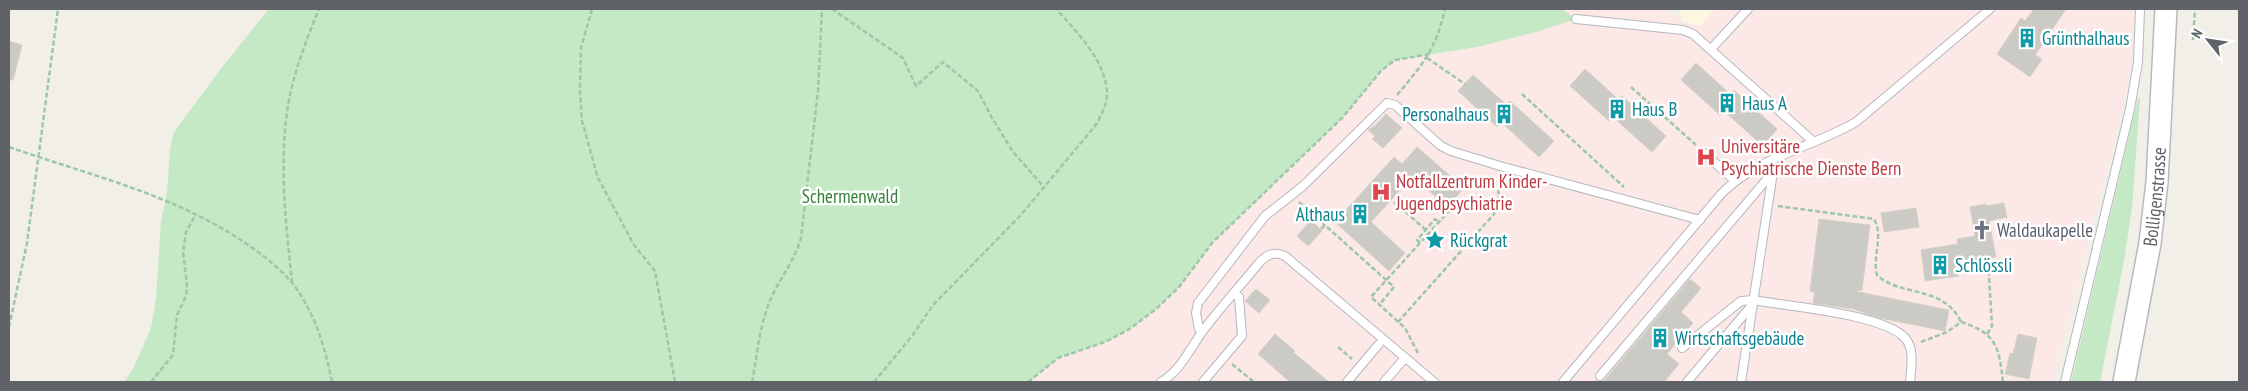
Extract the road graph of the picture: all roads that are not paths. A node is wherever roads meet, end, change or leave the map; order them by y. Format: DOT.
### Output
graph roads {
  1 [pos="1748,9"];
  2 [pos="2140,9"];
  3 [pos="2166,9"];
  4 [pos="1984,10"];
  5 [pos="1576,19"];
  6 [pos="1711,49"];
  7 [pos="1814,142"];
  8 [pos="1704,153"];
  9 [pos="1774,160"];
  10 [pos="1772,172"];
  11 [pos="1736,181"];
  12 [pos="1700,220"];
  13 [pos="1234,294"];
  14 [pos="1753,302"];
  15 [pos="1202,332"];
  16 [pos="1379,344"];
  17 [pos="1682,348"];
  18 [pos="1405,358"];
  19 [pos="1600,376"];
  20 [pos="1349,381"];
  21 [pos="1160,382"];
  22 [pos="1203,382"];
  23 [pos="1384,382"];
  24 [pos="1434,382"];
  25 [pos="1563,382"];
  26 [pos="1688,382"];
  27 [pos="1741,382"];
  28 [pos="1910,382"];
  29 [pos="2065,382"];
  30 [pos="2124,382"];
  1 -- 6 [label="lane"];
  2 -- 29 [label="lane"];
  3 -- 30 [label="main road, Bolligenstrasse"];
  4 -- 7 [label="lane"];
  5 -- 6 [label="lane"];
  6 -- 7 [label="lane"];
  7 -- 9 [label="lane"];
  8 -- 11 [label="lane"];
  9 -- 10 [label="lane"];
  9 -- 11 [label="lane"];
  10 -- 14 [label="lane"];
  10 -- 19 [label="lane"];
  11 -- 12 [label="lane"];
  12 -- 15 [label="lane"];
  12 -- 25 [label="lane"];
  13 -- 15 [label="lane"];
  13 -- 18 [label="lane"];
  13 -- 22 [label="lane"];
  14 -- 17 [label="lane"];
  14 -- 26 [label="lane"];
  14 -- 27 [label="lane"];
  14 -- 28 [label="lane"];
  15 -- 21 [label="lane"];
  16 -- 20 [label="lane"];
  18 -- 23 [label="lane"];
  18 -- 24 [label="lane"];
}
